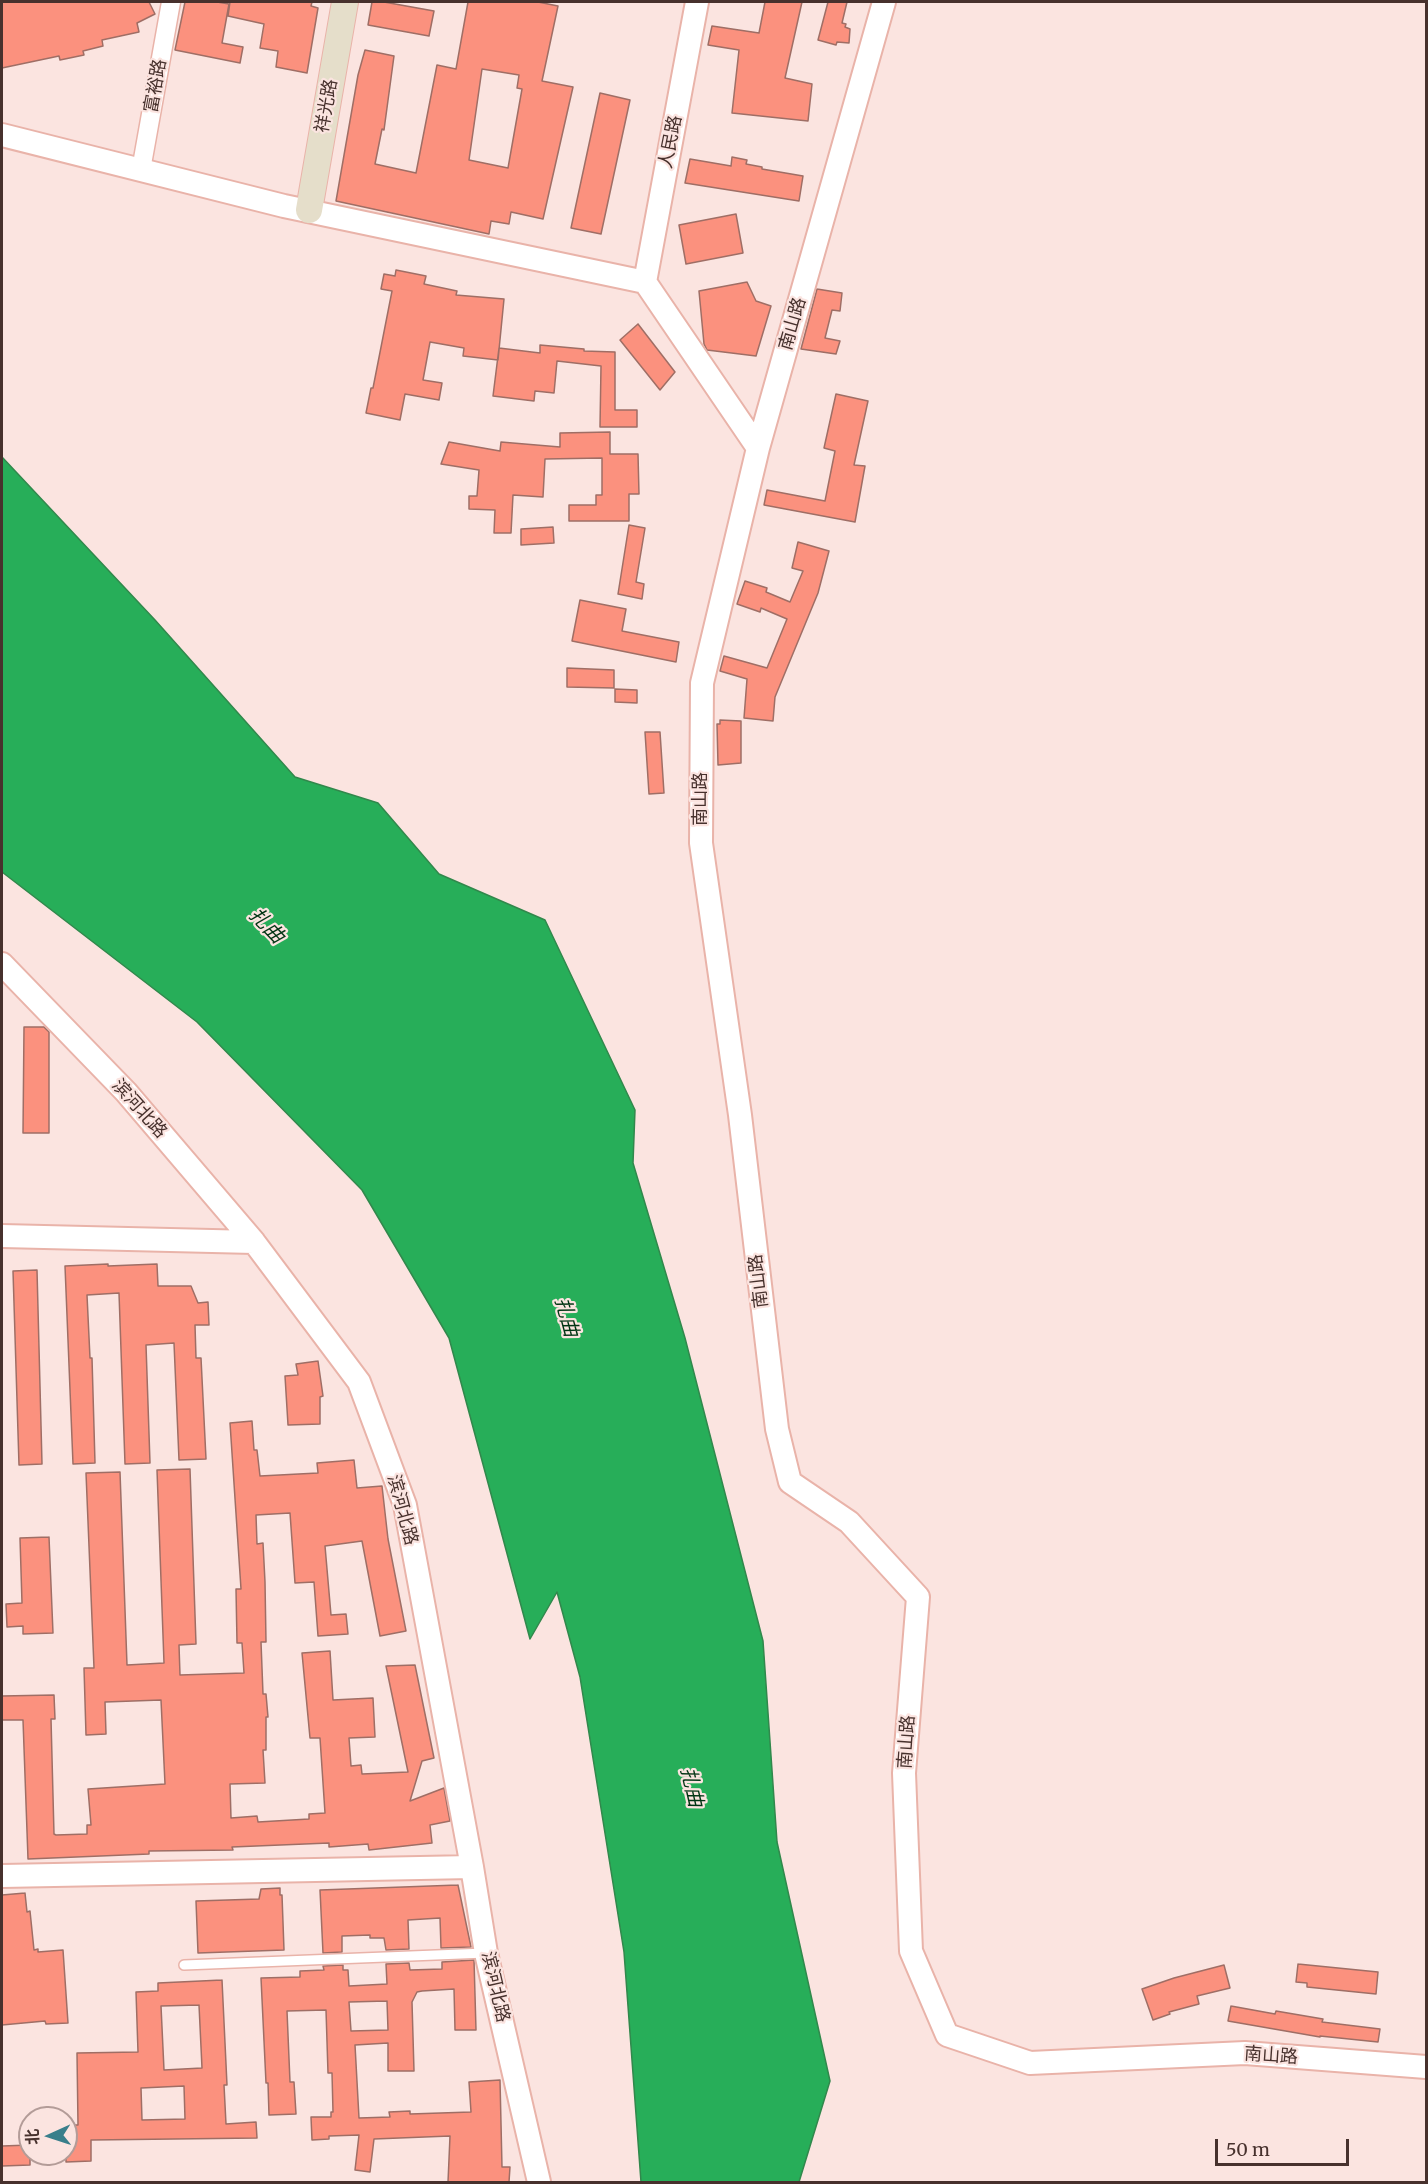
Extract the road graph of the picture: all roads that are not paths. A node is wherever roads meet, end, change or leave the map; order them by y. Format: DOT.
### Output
graph roads {
  1 [pos="171,2"];
  2 [pos="345,2"];
  3 [pos="697,2"];
  4 [pos="884,2"];
  5 [pos="2,135"];
  6 [pos="141,170"];
  7 [pos="309,210"];
  8 [pos="645,282"];
  9 [pos="758,448"];
  10 [pos="2,964"];
  11 [pos="2,1236"];
  12 [pos="254,1242"];
  13 [pos="472,1867"];
  14 [pos="2,1876"];
  15 [pos="486,1953"];
  16 [pos="184,1965"];
  17 [pos="1426,2067"];
  18 [pos="539,2182"];
  1 -- 6 [label="street, 富裕路"];
  2 -- 7 [label="main road, 祥光路"];
  3 -- 8 [label="street, 人民路"];
  4 -- 9 [label="street, 南山路"];
  5 -- 6 [label="street"];
  6 -- 7 [label="street"];
  7 -- 8 [label="street"];
  8 -- 9 [label="street"];
  9 -- 17 [label="street, 南山路"];
  10 -- 12 [label="street, 滨河北路"];
  11 -- 12 [label="street"];
  12 -- 13 [label="street, 滨河北路"];
  13 -- 14 [label="street"];
  13 -- 15 [label="street, 滨河北路"];
  15 -- 16 [label="lane"];
  15 -- 18 [label="street, 滨河北路"];
}
